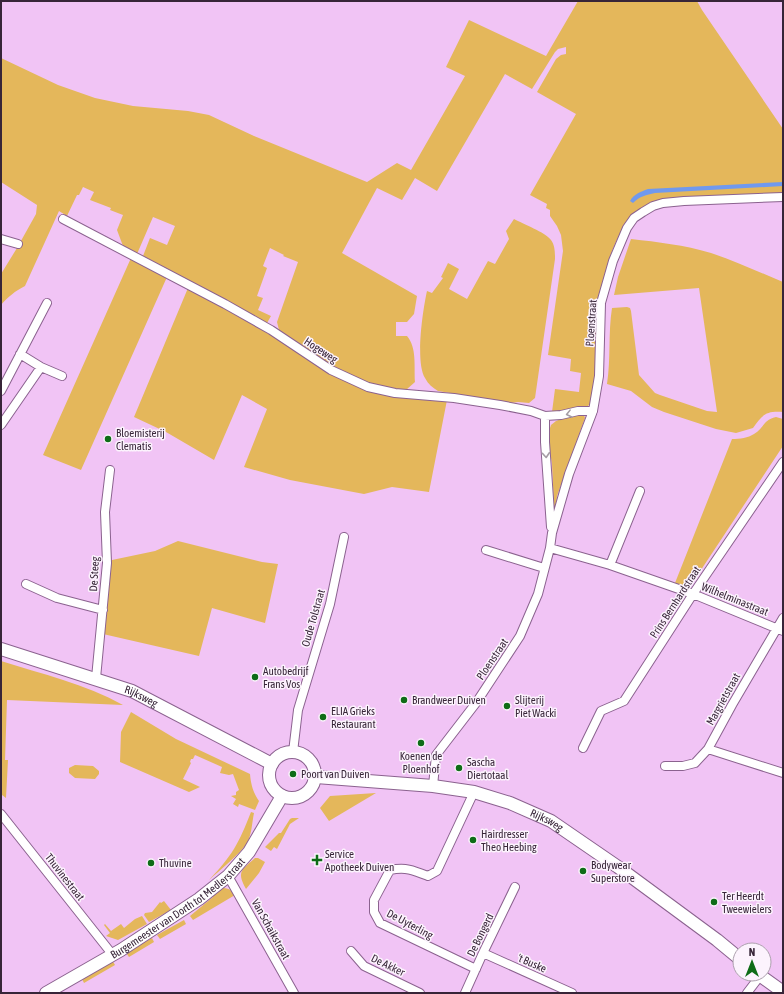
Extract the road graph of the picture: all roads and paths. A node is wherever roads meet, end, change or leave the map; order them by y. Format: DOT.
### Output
graph roads {
  1 [pos="783,197"];
  2 [pos="63,219"];
  3 [pos="1,239"];
  4 [pos="18,244"];
  5 [pos="47,303"];
  6 [pos="20,354"];
  7 [pos="41,367"];
  8 [pos="62,376"];
  9 [pos="1,391"];
  10 [pos="593,411"];
  11 [pos="545,416"];
  12 [pos="1,425"];
  13 [pos="783,462"];
  14 [pos="110,470"];
  15 [pos="640,491"];
  16 [pos="552,534"];
  17 [pos="344,537"];
  18 [pos="550,548"];
  19 [pos="486,550"];
  20 [pos="610,565"];
  21 [pos="544,568"];
  22 [pos="26,584"];
  23 [pos="693,594"];
  24 [pos="103,610"];
  25 [pos="783,618"];
  26 [pos="780,630"];
  27 [pos="1,649"];
  28 [pos="96,678"];
  29 [pos="582,748"];
  30 [pos="708,749"];
  31 [pos="293,752"];
  32 [pos="272,764"];
  33 [pos="665,766"];
  34 [pos="783,774"];
  35 [pos="316,777"];
  36 [pos="433,786"];
  37 [pos="474,792"];
  38 [pos="282,796"];
  39 [pos="1,814"];
  40 [pos="228,876"];
  41 [pos="515,887"];
  42 [pos="351,950"];
  43 [pos="732,952"];
  44 [pos="483,953"];
  45 [pos="112,954"];
  46 [pos="476,969"];
  47 [pos="754,982"];
  48 [pos="769,982"];
  49 [pos="783,992"];
  50 [pos="46,993"];
  51 [pos="294,993"];
  52 [pos="420,993"];
  53 [pos="465,993"];
  54 [pos="572,993"];
  55 [pos="747,993"];
  1 -- 10 [label="street, Ploenstraat"];
  2 -- 11 [label="street, Hogeweg"];
  3 -- 4 [label="street"];
  5 -- 6 [label="street"];
  6 -- 7 [label="street"];
  6 -- 9 [label="street"];
  7 -- 8 [label="street"];
  7 -- 12 [label="street"];
  10 -- 11 [label="street, Hogeweg, one-way"];
  10 -- 16 [label="street, Ploenstraat"];
  11 -- 16 [label="street, Ploenstraat, one-way"];
  13 -- 23 [label="street, Prins Bernhardstraat"];
  14 -- 24 [label="street, De Steeg"];
  15 -- 20 [label="street"];
  16 -- 18 [label="street, Ploenstraat"];
  17 -- 31 [label="street, Oude Tolstraat"];
  18 -- 20 [label="street, Wilhelminastraat"];
  18 -- 21 [label="street, Ploenstraat"];
  19 -- 21 [label="street"];
  20 -- 23 [label="street, Wilhelminastraat"];
  21 -- 36 [label="street, Ploenstraat"];
  22 -- 24 [label="street"];
  23 -- 26 [label="street, Wilhelminastraat"];
  23 -- 29 [label="street, Prins Bernhardstraat"];
  24 -- 28 [label="street, De Steeg"];
  25 -- 26 [label="street, Margrietstraat"];
  26 -- 30 [label="street, Margrietstraat"];
  27 -- 28 [label="street, Rijksweg"];
  28 -- 32 [label="street, Rijksweg"];
  30 -- 33 [label="street, Margrietstraat"];
  30 -- 34 [label="street"];
  31 -- 32 [label="street"];
  31 -- 35 [label="street"];
  32 -- 38 [label="street"];
  35 -- 36 [label="street, Rijksweg"];
  35 -- 38 [label="street"];
  36 -- 37 [label="street, Rijksweg"];
  37 -- 43 [label="street, Rijksweg"];
  37 -- 46 [label="street, De Uyterling"];
  38 -- 40 [label="street, Burgemeester van Dorth tot Medlerstraat"];
  39 -- 45 [label="street, Thuvinestraat"];
  40 -- 45 [label="street, Burgemeester van Dorth tot Medlerstraat"];
  40 -- 51 [label="street, Van Schaikstraat"];
  41 -- 44 [label="street, De Bongerd"];
  42 -- 52 [label="street, De Akker"];
  44 -- 46 [label="street, De Bongerd"];
  44 -- 54 [label="street, 't Buske"];
  45 -- 50 [label="street, Burgemeester van Dorth tot Medlerstraat"];
  46 -- 53 [label="street, De Bongerd"];
  47 -- 55 [label="street"];
  48 -- 49 [label="street"];
}
